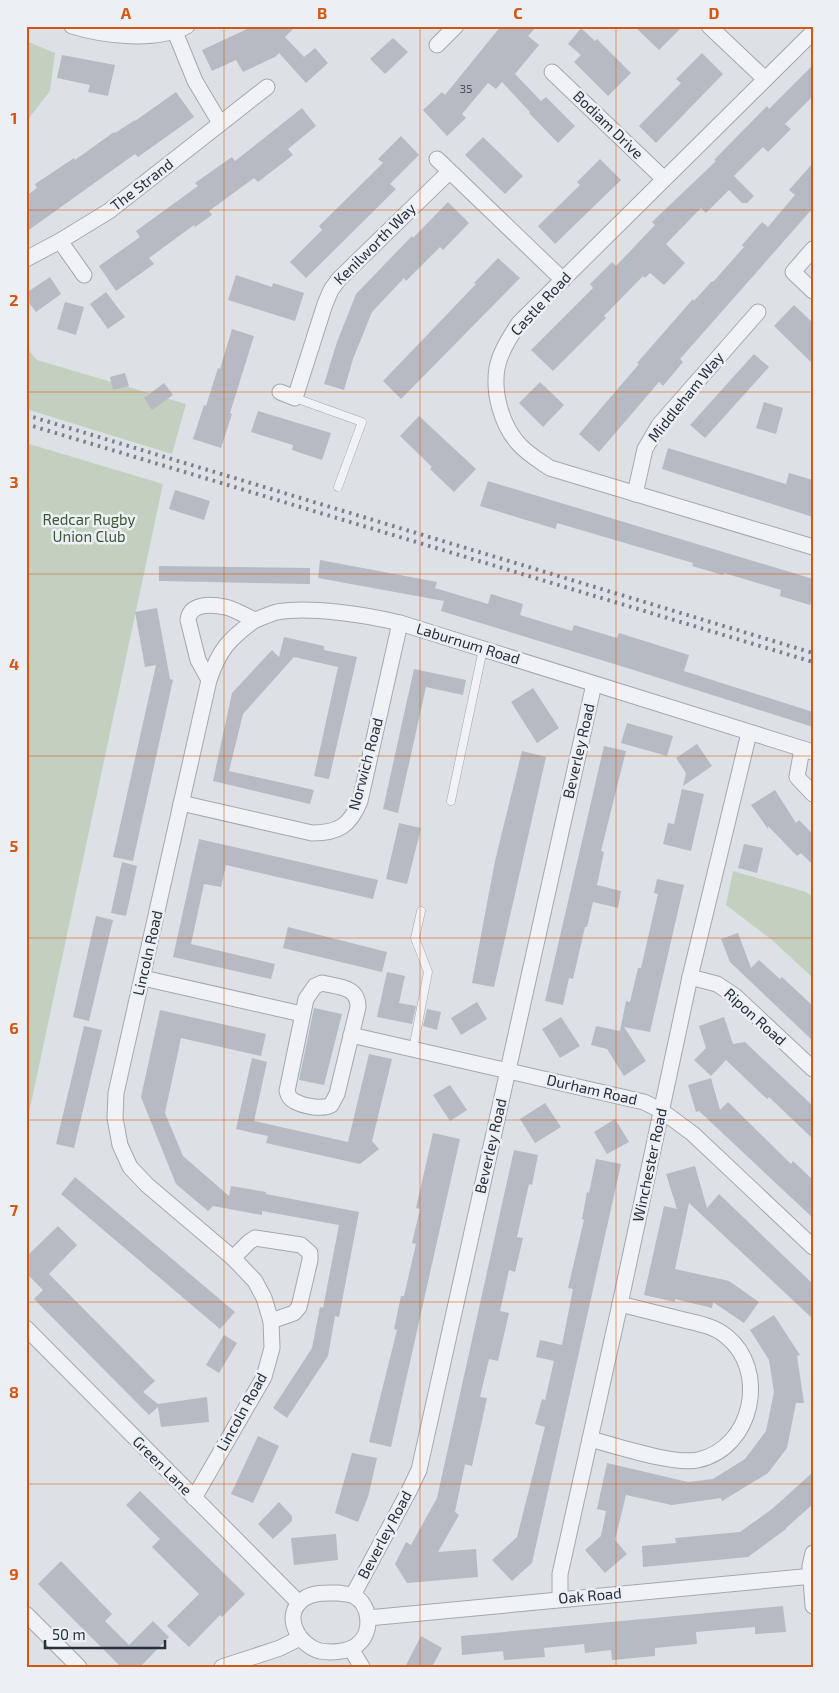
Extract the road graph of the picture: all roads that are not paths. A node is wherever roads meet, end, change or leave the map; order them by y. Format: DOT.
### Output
graph roads {
  1 [pos="72,26"];
  2 [pos="709,26"];
  3 [pos="455,27"];
  4 [pos="181,29"];
  5 [pos="813,32"];
  6 [pos="437,45"];
  7 [pos="552,72"];
  8 [pos="765,79"];
  9 [pos="267,87"];
  10 [pos="220,124"];
  11 [pos="437,159"];
  12 [pos="450,172"];
  13 [pos="664,179"];
  14 [pos="60,241"];
  15 [pos="813,249"];
  16 [pos="26,259"];
  17 [pos="84,274"];
  18 [pos="563,280"];
  19 [pos="813,292"];
  20 [pos="758,312"];
  21 [pos="280,392"];
  22 [pos="295,398"];
  23 [pos="338,487"];
  24 [pos="635,494"];
  25 [pos="813,547"];
  26 [pos="254,620"];
  27 [pos="400,623"];
  28 [pos="483,649"];
  29 [pos="209,680"];
  30 [pos="594,684"];
  31 [pos="749,733"];
  32 [pos="808,751"];
  33 [pos="813,794"];
  34 [pos="451,801"];
  35 [pos="181,803"];
  36 [pos="420,911"];
  37 [pos="690,977"];
  38 [pos="142,978"];
  39 [pos="302,1014"];
  40 [pos="351,1035"];
  41 [pos="413,1049"];
  42 [pos="813,1069"];
  43 [pos="508,1071"];
  44 [pos="662,1111"];
  45 [pos="813,1247"];
  46 [pos="233,1258"];
  47 [pos="620,1304"];
  48 [pos="271,1321"];
  49 [pos="26,1328"];
  50 [pos="590,1439"];
  51 [pos="194,1498"];
  52 [pos="813,1553"];
  53 [pos="811,1576"];
  54 [pos="353,1595"];
  55 [pos="560,1599"];
  56 [pos="299,1603"];
  57 [pos="813,1606"];
  58 [pos="26,1614"];
  59 [pos="368,1618"];
  60 [pos="300,1638"];
  61 [pos="351,1648"];
  62 [pos="79,1667"];
  63 [pos="222,1667"];
  64 [pos="362,1667"];
  1 -- 4 [label="street"];
  2 -- 8 [label="street"];
  3 -- 6 [label="street"];
  4 -- 10 [label="street"];
  5 -- 8 [label="street, Castle Road"];
  7 -- 13 [label="street, Bodiam Drive"];
  8 -- 13 [label="street, Castle Road"];
  9 -- 10 [label="street, The Strand"];
  10 -- 14 [label="street, The Strand"];
  11 -- 12 [label="street"];
  12 -- 18 [label="street"];
  12 -- 22 [label="street, Kenilworth Way"];
  13 -- 18 [label="street, Castle Road"];
  14 -- 16 [label="street, The Strand"];
  14 -- 17 [label="street"];
  15 -- 19 [label="street"];
  18 -- 24 [label="street, Castle Road"];
  20 -- 24 [label="street, Middleham Way"];
  21 -- 22 [label="street"];
  22 -- 23 [label="lane"];
  24 -- 25 [label="street, Castle Road"];
  26 -- 27 [label="street, Laburnum Road"];
  26 -- 29 [label="street, Lincoln Road"];
  26 -- 29 [label="street"];
  27 -- 28 [label="street, Laburnum Road"];
  27 -- 35 [label="street, Norwich Road"];
  28 -- 30 [label="street, Laburnum Road"];
  28 -- 34 [label="lane"];
  29 -- 35 [label="street, Lincoln Road"];
  30 -- 31 [label="street, Laburnum Road"];
  30 -- 43 [label="street, Beverley Road"];
  31 -- 32 [label="street, Laburnum Road"];
  31 -- 37 [label="street, Winchester Road"];
  32 -- 33 [label="street"];
  35 -- 38 [label="street, Lincoln Road"];
  36 -- 41 [label="lane"];
  37 -- 42 [label="street, Ripon Road"];
  37 -- 44 [label="street, Winchester Road"];
  38 -- 39 [label="street"];
  38 -- 46 [label="street, Lincoln Road"];
  39 -- 40 [label="street"];
  39 -- 40 [label="street"];
  40 -- 41 [label="street, Durham Road"];
  41 -- 43 [label="street, Durham Road"];
  43 -- 44 [label="street, Durham Road"];
  43 -- 54 [label="street, Beverley Road"];
  44 -- 45 [label="street, Durham Road"];
  44 -- 47 [label="street, Winchester Road"];
  46 -- 48 [label="street, Lincoln Road"];
  46 -- 48 [label="street"];
  47 -- 50 [label="street, Winchester Road"];
  47 -- 50 [label="street"];
  48 -- 51 [label="street, Lincoln Road"];
  49 -- 51 [label="street, Green Lane"];
  50 -- 55 [label="street, Winchester Road"];
  51 -- 56 [label="street, Green Lane"];
  52 -- 53 [label="street"];
  53 -- 55 [label="street, Oak Road"];
  53 -- 57 [label="street"];
  54 -- 56 [label="street"];
  54 -- 59 [label="street"];
  55 -- 59 [label="street, Oak Road"];
  56 -- 60 [label="street"];
  58 -- 62 [label="street"];
  59 -- 61 [label="street"];
  60 -- 61 [label="street"];
  60 -- 63 [label="street"];
  61 -- 64 [label="street"];
}
